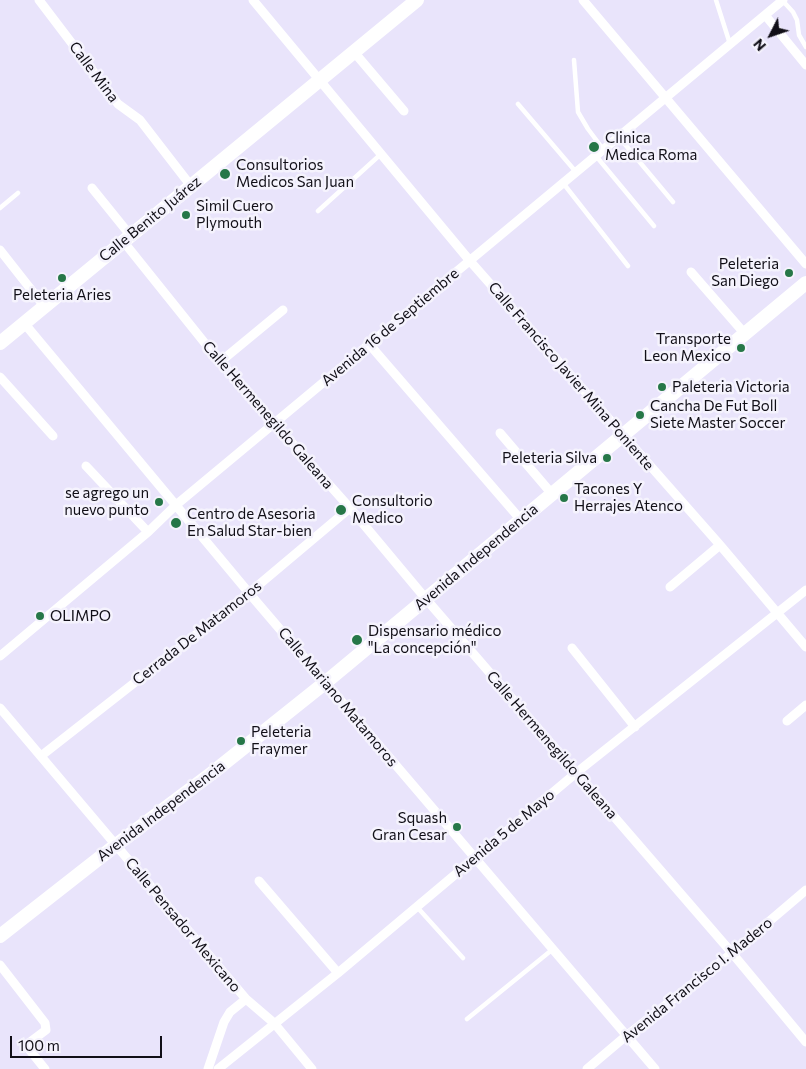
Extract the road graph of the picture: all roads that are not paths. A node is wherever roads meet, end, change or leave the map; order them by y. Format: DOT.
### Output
graph roads {
  1 [pos="40,0"];
  2 [pos="253,0"];
  3 [pos="417,0"];
  4 [pos="583,0"];
  5 [pos="716,0"];
  6 [pos="782,0"];
  7 [pos="764,15"];
  8 [pos="730,44"];
  9 [pos="806,47"];
  10 [pos="354,52"];
  11 [pos="574,60"];
  12 [pos="806,65"];
  13 [pos="319,80"];
  14 [pos="665,97"];
  15 [pos="518,104"];
  16 [pos="404,111"];
  17 [pos="618,136"];
  18 [pos="603,149"];
  19 [pos="381,154"];
  20 [pos="596,155"];
  21 [pos="576,172"];
  22 [pos="563,183"];
  23 [pos="191,186"];
  24 [pos="92,188"];
  25 [pos="18,192"];
  26 [pos="672,202"];
  27 [pos="0,208"];
  28 [pos="318,211"];
  29 [pos="654,226"];
  30 [pos="127,238"];
  31 [pos="0,250"];
  32 [pos="470,261"];
  33 [pos="806,264"];
  34 [pos="628,266"];
  35 [pos="691,272"];
  36 [pos="806,283"];
  37 [pos="44,306"];
  38 [pos="283,310"];
  39 [pos="24,323"];
  40 [pos="744,334"];
  41 [pos="0,343"];
  42 [pos="369,344"];
  43 [pos="220,362"];
  44 [pos="0,377"];
  45 [pos="274,424"];
  46 [pos="500,432"];
  47 [pos="622,435"];
  48 [pos="53,436"];
  49 [pos="86,466"];
  50 [pos="552,494"];
  51 [pos="176,506"];
  52 [pos="350,508"];
  53 [pos="521,520"];
  54 [pos="148,532"];
  55 [pos="720,545"];
  56 [pos="670,587"];
  57 [pos="806,590"];
  58 [pos="249,592"];
  59 [pos="426,599"];
  60 [pos="778,614"];
  61 [pos="806,647"];
  62 [pos="572,648"];
  63 [pos="0,656"];
  64 [pos="326,682"];
  65 [pos="806,704"];
  66 [pos="0,708"];
  67 [pos="787,721"];
  68 [pos="635,727"];
  69 [pos="41,756"];
  70 [pos="576,774"];
  71 [pos="116,845"];
  72 [pos="475,857"];
  73 [pos="259,881"];
  74 [pos="806,890"];
  75 [pos="416,906"];
  76 [pos="0,936"];
  77 [pos="553,949"];
  78 [pos="732,953"];
  79 [pos="463,958"];
  80 [pos="0,965"];
  81 [pos="338,973"];
  82 [pos="246,999"];
  83 [pos="468,1019"];
  84 [pos="274,1023"];
  85 [pos="626,1036"];
  86 [pos="806,1042"];
  87 [pos="45,1069"];
  88 [pos="208,1069"];
  89 [pos="218,1069"];
  90 [pos="312,1069"];
  91 [pos="587,1069"];
  92 [pos="655,1069"];
  1 -- 23 [label="street, Calle Mina"];
  2 -- 13 [label="street, Calle Francisco Javier Mina Poniente"];
  3 -- 10 [label="main road, Calle Benito Juárez"];
  4 -- 14 [label="street"];
  5 -- 8 [label="lane"];
  6 -- 7 [label="street, Avenida 16 de Septiembre"];
  6 -- 9 [label="lane"];
  7 -- 8 [label="street, Avenida 16 de Septiembre"];
  7 -- 12 [label="street"];
  8 -- 14 [label="street, Avenida 16 de Septiembre"];
  10 -- 13 [label="main road, Calle Benito Juárez"];
  10 -- 16 [label="street"];
  11 -- 18 [label="lane"];
  13 -- 19 [label="street, Calle Francisco Javier Mina Poniente"];
  13 -- 23 [label="main road, Calle Benito Juárez"];
  14 -- 17 [label="street, Avenida 16 de Septiembre"];
  14 -- 33 [label="street"];
  15 -- 21 [label="lane"];
  17 -- 18 [label="street, Avenida 16 de Septiembre"];
  17 -- 26 [label="lane"];
  18 -- 20 [label="street, Avenida 16 de Septiembre"];
  19 -- 28 [label="lane"];
  19 -- 32 [label="street, Calle Francisco Javier Mina Poniente"];
  20 -- 21 [label="street, Avenida 16 de Septiembre"];
  20 -- 29 [label="lane"];
  21 -- 22 [label="street, Avenida 16 de Septiembre"];
  22 -- 32 [label="street, Avenida 16 de Septiembre"];
  22 -- 34 [label="lane"];
  23 -- 30 [label="main road, Calle Benito Juárez"];
  24 -- 30 [label="street, Calle Hermenegildo Galeana"];
  25 -- 27 [label="lane"];
  30 -- 37 [label="main road, Calle Benito Juárez"];
  30 -- 43 [label="street, Calle Hermenegildo Galeana"];
  31 -- 37 [label="street"];
  32 -- 42 [label="street, Avenida 16 de Septiembre"];
  32 -- 47 [label="street, Calle Francisco Javier Mina Poniente"];
  35 -- 40 [label="street"];
  36 -- 40 [label="main road, Avenida Independencia"];
  37 -- 39 [label="main road, Calle Benito Juárez"];
  38 -- 43 [label="street"];
  39 -- 41 [label="main road, Calle Benito Juárez"];
  39 -- 51 [label="street, Calle Mariano Matamoros"];
  40 -- 47 [label="main road, Avenida Independencia"];
  42 -- 45 [label="street, Avenida 16 de Septiembre"];
  42 -- 53 [label="street"];
  43 -- 45 [label="street, Calle Hermenegildo Galeana"];
  44 -- 48 [label="street"];
  45 -- 51 [label="street, Avenida 16 de Septiembre"];
  45 -- 52 [label="street, Calle Hermenegildo Galeana"];
  46 -- 50 [label="street"];
  47 -- 50 [label="main road, Avenida Independencia"];
  47 -- 55 [label="street, Calle Francisco Javier Mina Poniente"];
  49 -- 54 [label="street"];
  50 -- 53 [label="main road, Avenida Independencia"];
  51 -- 54 [label="street, Avenida 16 de Septiembre"];
  51 -- 58 [label="street, Calle Mariano Matamoros"];
  52 -- 58 [label="street, Cerrada De Matamoros"];
  52 -- 59 [label="street, Calle Hermenegildo Galeana"];
  53 -- 59 [label="main road, Avenida Independencia"];
  54 -- 63 [label="street, Avenida 16 de Septiembre"];
  55 -- 56 [label="street"];
  55 -- 60 [label="street, Calle Francisco Javier Mina Poniente"];
  57 -- 60 [label="street, Avenida 5 de Mayo"];
  58 -- 64 [label="street, Calle Mariano Matamoros"];
  58 -- 69 [label="street, Cerrada De Matamoros"];
  59 -- 64 [label="main road, Avenida Independencia"];
  59 -- 70 [label="street, Calle Hermenegildo Galeana"];
  60 -- 61 [label="street, Calle Francisco Javier Mina Poniente"];
  60 -- 68 [label="street, Avenida 5 de Mayo"];
  62 -- 68 [label="street"];
  64 -- 71 [label="main road, Avenida Independencia"];
  64 -- 72 [label="street, Calle Mariano Matamoros"];
  65 -- 67 [label="street"];
  66 -- 69 [label="street, Calle Pensador Mexicano"];
  68 -- 70 [label="street, Avenida 5 de Mayo"];
  69 -- 71 [label="street, Calle Pensador Mexicano"];
  70 -- 72 [label="street, Avenida 5 de Mayo"];
  70 -- 78 [label="street, Calle Hermenegildo Galeana"];
  71 -- 76 [label="main road, Avenida Independencia"];
  71 -- 82 [label="street, Calle Pensador Mexicano"];
  72 -- 75 [label="street, Avenida 5 de Mayo"];
  72 -- 77 [label="street, Calle Mariano Matamoros"];
  73 -- 81 [label="street"];
  74 -- 78 [label="street, Avenida Francisco I. Madero"];
  75 -- 79 [label="lane"];
  75 -- 81 [label="street, Avenida 5 de Mayo"];
  77 -- 83 [label="lane"];
  77 -- 85 [label="street, Calle Mariano Matamoros"];
  78 -- 85 [label="street, Avenida Francisco I. Madero"];
  78 -- 86 [label="street, Calle Hermenegildo Galeana"];
  80 -- 87 [label="street"];
  81 -- 84 [label="street, Avenida 5 de Mayo"];
  82 -- 84 [label="street, Calle Pensador Mexicano"];
  82 -- 88 [label="street"];
  84 -- 89 [label="street, Avenida 5 de Mayo"];
  84 -- 90 [label="street, Calle Pensador Mexicano"];
  85 -- 91 [label="street, Avenida Francisco I. Madero"];
  85 -- 92 [label="street, Calle Mariano Matamoros"];
}
